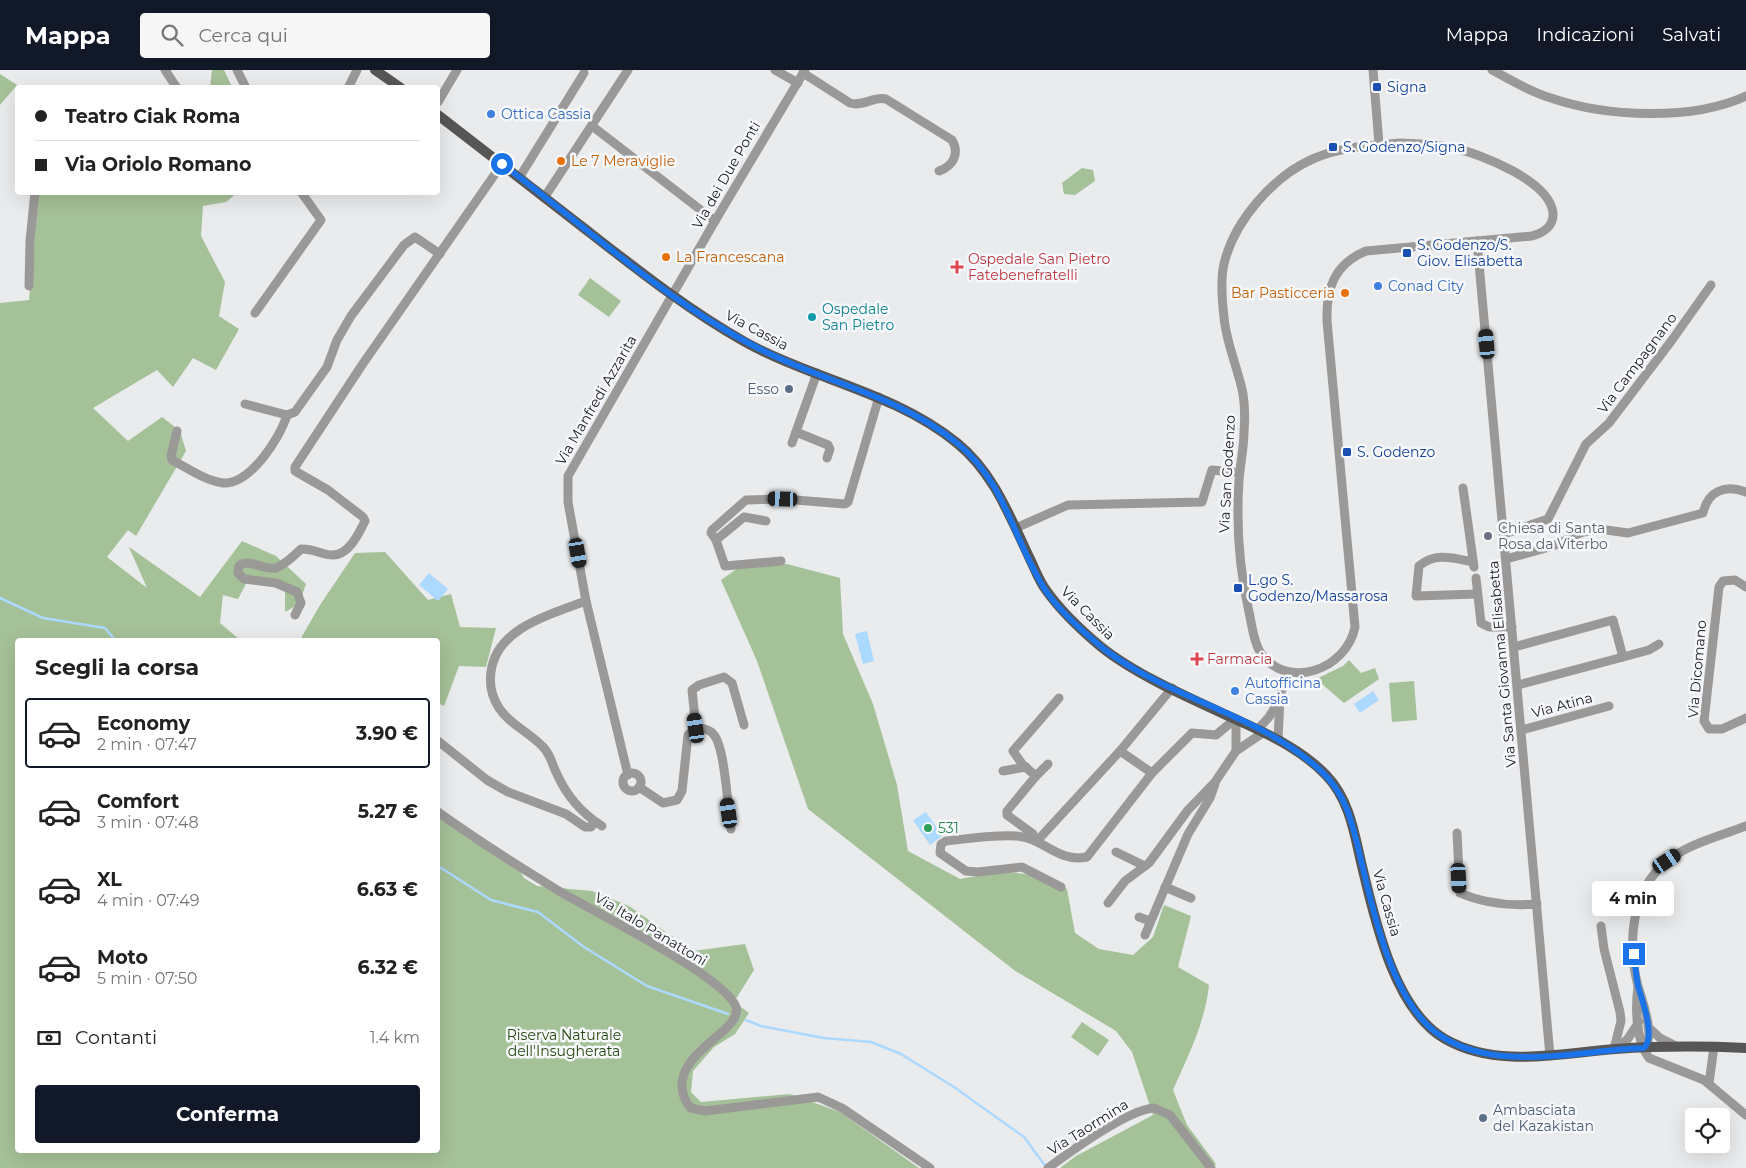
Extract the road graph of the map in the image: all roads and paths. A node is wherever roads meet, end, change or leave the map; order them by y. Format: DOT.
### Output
graph roads {
  1 [pos="165,70"];
  2 [pos="237,70"];
  3 [pos="357,70"];
  4 [pos="375,70"];
  5 [pos="457,70"];
  6 [pos="628,70"];
  7 [pos="774,70"];
  8 [pos="1373,70"];
  9 [pos="1492,70"];
  10 [pos="804,72"];
  11 [pos="584,73"];
  12 [pos="798,82"];
  13 [pos="175,85"];
  14 [pos="244,85"];
  15 [pos="350,85"];
  16 [pos="397,85"];
  17 [pos="1746,96"];
  18 [pos="440,99"];
  19 [pos="440,117"];
  20 [pos="596,129"];
  21 [pos="1379,144"];
  22 [pos="502,164"];
  23 [pos="939,171"];
  24 [pos="519,178"];
  25 [pos="35,195"];
  26 [pos="303,195"];
  27 [pos="544,198"];
  28 [pos="715,221"];
  29 [pos="1477,241"];
  30 [pos="440,254"];
  31 [pos="1711,285"];
  32 [pos="29,286"];
  33 [pos="672,296"];
  34 [pos="255,313"];
  35 [pos="817,373"];
  36 [pos="879,397"];
  37 [pos="245,404"];
  38 [pos="287,415"];
  39 [pos="177,431"];
  40 [pos="796,432"];
  41 [pos="792,443"];
  42 [pos="827,458"];
  43 [pos="1233,472"];
  44 [pos="1464,488"];
  45 [pos="1746,492"];
  46 [pos="766,521"];
  47 [pos="1016,528"];
  48 [pos="1504,534"];
  49 [pos="716,540"];
  50 [pos="1506,559"];
  51 [pos="781,561"];
  52 [pos="1476,578"];
  53 [pos="1746,586"];
  54 [pos="1477,594"];
  55 [pos="586,601"];
  56 [pos="295,615"];
  57 [pos="1512,627"];
  58 [pos="1659,644"];
  59 [pos="1514,647"];
  60 [pos="1623,657"];
  61 [pos="1286,672"];
  62 [pos="1518,685"];
  63 [pos="1172,688"];
  64 [pos="1059,698"];
  65 [pos="1280,698"];
  66 [pos="1609,706"];
  67 [pos="1746,718"];
  68 [pos="1235,719"];
  69 [pos="744,725"];
  70 [pos="696,728"];
  71 [pos="1261,730"];
  72 [pos="1522,730"];
  73 [pos="1278,739"];
  74 [pos="440,743"];
  75 [pos="1120,751"];
  76 [pos="1236,751"];
  77 [pos="1048,764"];
  78 [pos="1026,767"];
  79 [pos="1004,771"];
  80 [pos="1152,773"];
  81 [pos="1036,776"];
  82 [pos="1216,782"];
  83 [pos="440,813"];
  84 [pos="1746,826"];
  85 [pos="731,829"];
  86 [pos="1457,833"];
  87 [pos="1034,840"];
  88 [pos="1116,852"];
  89 [pos="1145,866"];
  90 [pos="1165,886"];
  91 [pos="1062,887"];
  92 [pos="1192,898"];
  93 [pos="1108,903"];
  94 [pos="1537,904"];
  95 [pos="1139,917"];
  96 [pos="1150,921"];
  97 [pos="1601,926"];
  98 [pos="1145,935"];
  99 [pos="1638,986"];
  100 [pos="1639,1022"];
  101 [pos="1648,1027"];
  102 [pos="1676,1046"];
  103 [pos="1714,1047"];
  104 [pos="1644,1048"];
  105 [pos="1746,1048"];
  106 [pos="1614,1049"];
  107 [pos="1550,1056"];
  108 [pos="1709,1083"];
  109 [pos="1746,1115"];
  110 [pos="1049,1167"];
  111 [pos="930,1168"];
  112 [pos="1211,1168"];
  1 -- 13 [label="street"];
  2 -- 14 [label="street"];
  3 -- 15 [label="street"];
  4 -- 16 [label="main road"];
  5 -- 18 [label="street"];
  6 -- 27 [label="street"];
  7 -- 12 [label="street"];
  8 -- 21 [label="street"];
  9 -- 17 [label="street"];
  10 -- 12 [label="street, Via dei Due Ponti"];
  10 -- 23 [label="street"];
  11 -- 24 [label="street"];
  12 -- 28 [label="street, Via dei Due Ponti"];
  19 -- 22 [label="main road, Via Cassia"];
  20 -- 28 [label="street"];
  21 -- 29 [label="street, Via San Godenzo"];
  21 -- 61 [label="street, Via San Godenzo"];
  22 -- 24 [label="main road, Via Cassia"];
  22 -- 30 [label="street"];
  24 -- 27 [label="main road, Via Cassia"];
  25 -- 32 [label="street"];
  26 -- 34 [label="street"];
  27 -- 33 [label="main road, Via Cassia"];
  28 -- 33 [label="street, Via dei Due Ponti"];
  29 -- 48 [label="street, Via Santa Giovanna Elisabetta"];
  29 -- 61 [label="street, Via San Godenzo"];
  30 -- 38 [label="street"];
  30 -- 56 [label="street"];
  31 -- 48 [label="street, Via Campagnano"];
  33 -- 35 [label="main road, Via Cassia"];
  33 -- 55 [label="street, Via Manfredi Azzarita"];
  35 -- 36 [label="main road, Via Cassia"];
  35 -- 40 [label="street"];
  36 -- 47 [label="main road, Via Cassia"];
  36 -- 49 [label="street"];
  37 -- 38 [label="street"];
  38 -- 39 [label="street"];
  40 -- 41 [label="street"];
  40 -- 42 [label="street"];
  43 -- 47 [label="street"];
  44 -- 54 [label="street"];
  45 -- 50 [label="street"];
  46 -- 49 [label="street"];
  47 -- 63 [label="main road, Via Cassia"];
  48 -- 50 [label="street, Via Santa Giovanna Elisabetta"];
  49 -- 51 [label="street"];
  50 -- 57 [label="street, Via Santa Giovanna Elisabetta"];
  52 -- 54 [label="street"];
  53 -- 67 [label="street, Via Dicomano"];
  54 -- 57 [label="street"];
  55 -- 70 [label="street"];
  55 -- 74 [label="street"];
  57 -- 59 [label="street, Via Santa Giovanna Elisabetta"];
  58 -- 60 [label="street"];
  59 -- 60 [label="street"];
  59 -- 62 [label="street, Via Santa Giovanna Elisabetta"];
  60 -- 62 [label="street"];
  61 -- 65 [label="street"];
  62 -- 72 [label="street, Via Santa Giovanna Elisabetta"];
  63 -- 68 [label="main road, Via Cassia"];
  63 -- 75 [label="street"];
  64 -- 78 [label="street"];
  65 -- 71 [label="street"];
  65 -- 73 [label="street"];
  66 -- 72 [label="street, Via Atina"];
  68 -- 71 [label="main road, Via Cassia"];
  68 -- 76 [label="street"];
  68 -- 80 [label="street"];
  69 -- 70 [label="street"];
  70 -- 85 [label="street"];
  71 -- 73 [label="main road, Via Cassia"];
  71 -- 76 [label="street"];
  72 -- 94 [label="street, Via Santa Giovanna Elisabetta"];
  73 -- 107 [label="main road, Via Cassia"];
  75 -- 80 [label="street"];
  75 -- 87 [label="street"];
  76 -- 82 [label="street"];
  77 -- 81 [label="street"];
  78 -- 79 [label="street"];
  78 -- 81 [label="street"];
  80 -- 87 [label="street"];
  81 -- 87 [label="street"];
  82 -- 89 [label="street"];
  82 -- 90 [label="street"];
  83 -- 111 [label="street, Via Italo Panattoni"];
  84 -- 99 [label="street"];
  86 -- 94 [label="street"];
  87 -- 91 [label="street"];
  88 -- 89 [label="street"];
  89 -- 93 [label="street"];
  90 -- 92 [label="street"];
  90 -- 96 [label="street"];
  94 -- 107 [label="street, Via Santa Giovanna Elisabetta"];
  95 -- 96 [label="street"];
  96 -- 98 [label="street"];
  97 -- 106 [label="street"];
  99 -- 100 [label="street"];
  99 -- 101 [label="street"];
  100 -- 104 [label="street"];
  100 -- 106 [label="street"];
  101 -- 102 [label="street"];
  101 -- 104 [label="street"];
  102 -- 103 [label="main road, Via Cassia"];
  102 -- 104 [label="main road, Via Cassia"];
  103 -- 105 [label="main road, Via Cassia"];
  103 -- 108 [label="street"];
  104 -- 106 [label="main road, Via Cassia"];
  104 -- 108 [label="street"];
  106 -- 107 [label="main road, Via Cassia"];
  108 -- 109 [label="street"];
  110 -- 112 [label="street, Via Taormina"];
}
